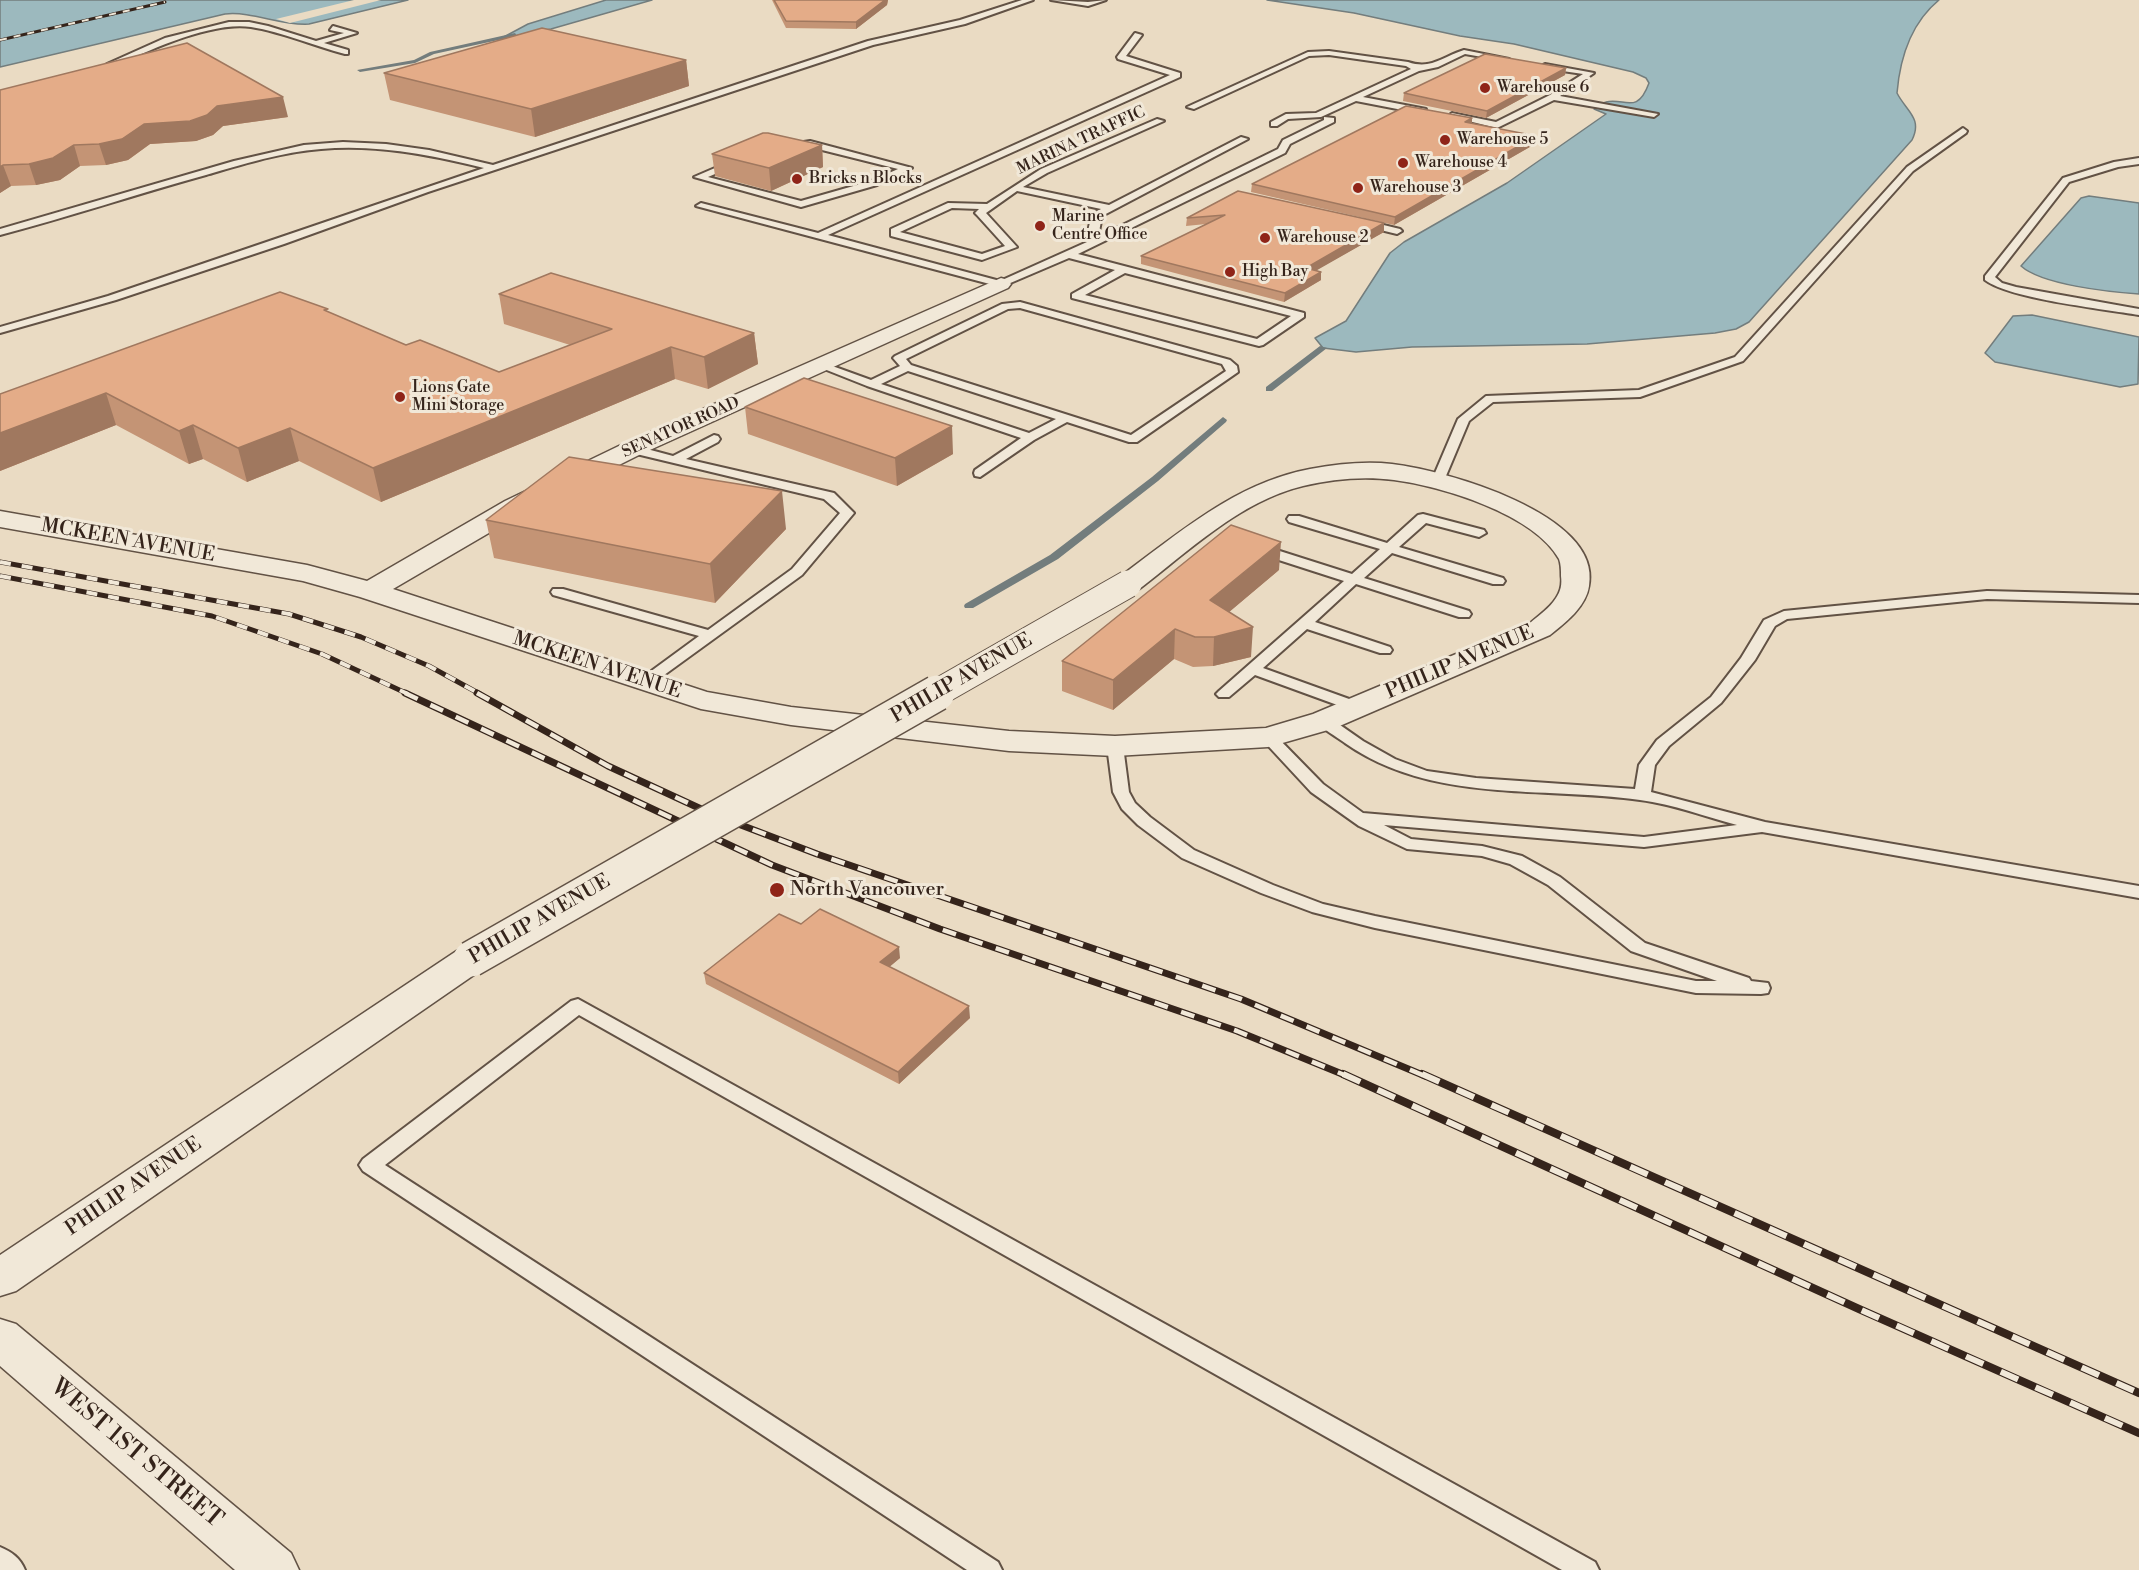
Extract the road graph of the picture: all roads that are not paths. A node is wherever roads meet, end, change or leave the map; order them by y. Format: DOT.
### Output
graph roads {
  1 [pos="1029,0"];
  2 [pos="1055,0"];
  3 [pos="1102,0"];
  4 [pos="333,28"];
  5 [pos="1138,35"];
  6 [pos="162,43"];
  7 [pos="315,43"];
  8 [pos="172,46"];
  9 [pos="345,52"];
  10 [pos="1510,60"];
  11 [pos="1533,63"];
  12 [pos="102,66"];
  13 [pos="1417,69"];
  14 [pos="1552,97"];
  15 [pos="1355,98"];
  16 [pos="1191,107"];
  17 [pos="1432,112"];
  18 [pos="1654,114"];
  19 [pos="1318,115"];
  20 [pos="1443,115"];
  21 [pos="1160,121"];
  22 [pos="1274,124"];
  23 [pos="1963,131"];
  24 [pos="1244,139"];
  25 [pos="2139,161"];
  26 [pos="493,167"];
  27 [pos="1207,187"];
  28 [pos="1015,188"];
  29 [pos="1230,192"];
  30 [pos="801,204"];
  31 [pos="701,206"];
  32 [pos="989,207"];
  33 [pos="1110,207"];
  34 [pos="759,220"];
  35 [pos="1353,221"];
  36 [pos="1397,231"];
  37 [pos="0,232"];
  38 [pos="819,236"];
  39 [pos="1092,244"];
  40 [pos="1070,255"];
  41 [pos="1124,269"];
  42 [pos="1001,284"];
  43 [pos="2139,312"];
  44 [pos="0,330"];
  45 [pos="819,365"];
  46 [pos="907,367"];
  47 [pos="871,384"];
  48 [pos="1066,418"];
  49 [pos="1030,437"];
  50 [pos="714,439"];
  51 [pos="632,449"];
  52 [pos="675,459"];
  53 [pos="980,473"];
  54 [pos="1438,480"];
  55 [pos="0,519"];
  56 [pos="1294,519"];
  57 [pos="1479,533"];
  58 [pos="1254,547"];
  59 [pos="1389,548"];
  60 [pos="1354,579"];
  61 [pos="1498,581"];
  62 [pos="370,591"];
  63 [pos="558,592"];
  64 [pos="2139,599"];
  65 [pos="1464,614"];
  66 [pos="1304,623"];
  67 [pos="711,635"];
  68 [pos="1385,650"];
  69 [pos="1253,669"];
  70 [pos="644,682"];
  71 [pos="1224,694"];
  72 [pos="1358,707"];
  73 [pos="1324,721"];
  74 [pos="1268,737"];
  75 [pos="1204,742"];
  76 [pos="1114,746"];
  77 [pos="1642,795"];
  78 [pos="1359,818"];
  79 [pos="1764,827"];
  80 [pos="2139,892"];
  81 [pos="0,1278"];
  82 [pos="0,1338"];
  83 [pos="0,1559"];
  84 [pos="12,1570"];
  85 [pos="273,1570"];
  86 [pos="989,1570"];
  87 [pos="1586,1570"];
  1 -- 26 [label="lane"];
  2 -- 3 [label="lane"];
  4 -- 7 [label="lane"];
  5 -- 38 [label="lane"];
  6 -- 7 [label="lane"];
  6 -- 8 [label="lane"];
  6 -- 12 [label="lane"];
  7 -- 9 [label="lane"];
  10 -- 13 [label="lane"];
  11 -- 14 [label="lane"];
  13 -- 15 [label="lane"];
  13 -- 16 [label="lane"];
  14 -- 18 [label="lane"];
  14 -- 20 [label="lane"];
  15 -- 17 [label="lane"];
  15 -- 19 [label="lane"];
  19 -- 22 [label="lane"];
  19 -- 27 [label="lane"];
  21 -- 28 [label="lane, MARINA TRAFFIC"];
  23 -- 54 [label="lane"];
  24 -- 33 [label="lane"];
  25 -- 43 [label="lane"];
  26 -- 37 [label="lane"];
  26 -- 44 [label="lane"];
  27 -- 29 [label="lane"];
  27 -- 39 [label="lane"];
  28 -- 32 [label="lane, MARINA TRAFFIC"];
  28 -- 33 [label="lane, MARINA TRAFFIC"];
  30 -- 30 [label="lane"];
  30 -- 34 [label="lane"];
  31 -- 34 [label="lane"];
  32 -- 32 [label="lane"];
  33 -- 39 [label="lane"];
  34 -- 38 [label="lane"];
  35 -- 36 [label="lane"];
  38 -- 42 [label="lane"];
  39 -- 40 [label="lane"];
  40 -- 41 [label="lane"];
  40 -- 42 [label="lane"];
  41 -- 41 [label="lane"];
  42 -- 45 [label="street, SENATOR ROAD"];
  45 -- 47 [label="lane"];
  45 -- 51 [label="street, SENATOR ROAD"];
  46 -- 47 [label="lane"];
  46 -- 48 [label="lane"];
  46 -- 48 [label="lane"];
  47 -- 49 [label="lane"];
  48 -- 49 [label="lane"];
  49 -- 53 [label="lane"];
  50 -- 52 [label="lane"];
  51 -- 52 [label="lane"];
  51 -- 62 [label="street, SENATOR ROAD"];
  52 -- 67 [label="lane"];
  54 -- 72 [label="street, PHILIP AVENUE"];
  54 -- 81 [label="street, PHILIP AVENUE, bridge"];
  55 -- 62 [label="street, MCKEEN AVENUE"];
  56 -- 59 [label="lane"];
  57 -- 59 [label="lane"];
  58 -- 60 [label="lane"];
  59 -- 60 [label="lane"];
  59 -- 61 [label="lane"];
  60 -- 65 [label="lane"];
  60 -- 66 [label="lane"];
  62 -- 70 [label="street, MCKEEN AVENUE"];
  63 -- 67 [label="lane"];
  64 -- 77 [label="lane"];
  66 -- 68 [label="lane"];
  66 -- 69 [label="lane"];
  67 -- 70 [label="lane"];
  69 -- 71 [label="lane"];
  69 -- 72 [label="lane"];
  70 -- 76 [label="street, MCKEEN AVENUE"];
  72 -- 73 [label="street, PHILIP AVENUE"];
  73 -- 74 [label="street, PHILIP AVENUE"];
  73 -- 77 [label="lane"];
  74 -- 75 [label="street, PHILIP AVENUE"];
  74 -- 78 [label="lane"];
  75 -- 76 [label="street, MCKEEN AVENUE"];
  76 -- 78 [label="lane"];
  77 -- 79 [label="lane"];
  78 -- 79 [label="lane"];
  79 -- 80 [label="lane"];
  82 -- 85 [label="street, WEST 1ST STREET"];
  83 -- 84 [label="lane"];
  86 -- 87 [label="lane"];
}
